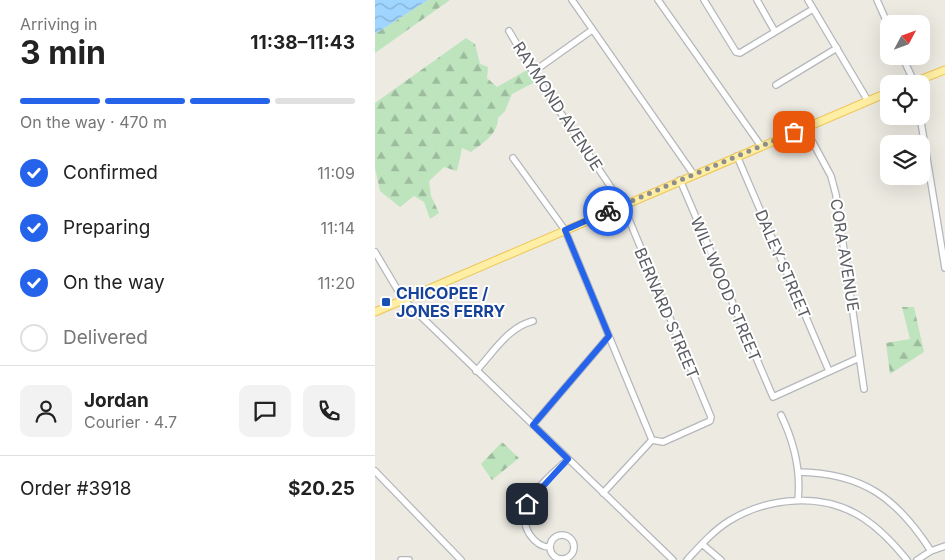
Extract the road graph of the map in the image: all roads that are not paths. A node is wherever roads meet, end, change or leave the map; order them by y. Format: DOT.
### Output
graph roads {
  1 [pos="572,0"];
  2 [pos="658,0"];
  3 [pos="704,0"];
  4 [pos="757,0"];
  5 [pos="808,0"];
  6 [pos="877,0"];
  7 [pos="813,9"];
  8 [pos="884,15"];
  9 [pos="592,30"];
  10 [pos="774,30"];
  11 [pos="509,31"];
  12 [pos="837,48"];
  13 [pos="945,70"];
  14 [pos="533,72"];
  15 [pos="930,76"];
  16 [pos="776,85"];
  17 [pos="880,96"];
  18 [pos="868,101"];
  19 [pos="922,125"];
  20 [pos="805,128"];
  21 [pos="761,146"];
  22 [pos="737,156"];
  23 [pos="513,158"];
  24 [pos="694,174"];
  25 [pos="680,180"];
  26 [pos="623,205"];
  27 [pos="565,230"];
  28 [pos="375,252"];
  29 [pos="945,268"];
  30 [pos="403,299"];
  31 [pos="375,312"];
  32 [pos="533,321"];
  33 [pos="609,336"];
  34 [pos="859,358"];
  35 [pos="476,371"];
  36 [pos="829,371"];
  37 [pos="864,389"];
  38 [pos="781,415"];
  39 [pos="533,425"];
  40 [pos="652,440"];
  41 [pos="568,459"];
  42 [pos="375,471"];
  43 [pos="798,472"];
  44 [pos="603,493"];
  45 [pos="798,500"];
  46 [pos="702,544"];
  47 [pos="945,546"];
  48 [pos="549,547"];
  49 [pos="931,551"];
  50 [pos="401,560"];
  51 [pos="409,560"];
  52 [pos="461,560"];
  53 [pos="673,560"];
  54 [pos="687,560"];
  55 [pos="721,560"];
  56 [pos="907,560"];
  57 [pos="917,560"];
  1 -- 9 [label="street"];
  2 -- 21 [label="street"];
  3 -- 10 [label="street"];
  4 -- 10 [label="street"];
  5 -- 7 [label="street"];
  6 -- 8 [label="street"];
  7 -- 10 [label="street"];
  7 -- 12 [label="street"];
  9 -- 14 [label="street"];
  9 -- 24 [label="street"];
  11 -- 14 [label="street, RAYMOND AVENUE"];
  12 -- 16 [label="street"];
  12 -- 18 [label="street"];
  13 -- 15 [label="main road"];
  14 -- 26 [label="street, RAYMOND AVENUE"];
  17 -- 18 [label="main road"];
  18 -- 20 [label="main road"];
  19 -- 29 [label="street"];
  20 -- 21 [label="main road"];
  20 -- 34 [label="street, CORA AVENUE"];
  21 -- 22 [label="main road"];
  22 -- 24 [label="main road"];
  22 -- 36 [label="street, DALEY STREET"];
  23 -- 27 [label="street"];
  24 -- 25 [label="main road"];
  25 -- 26 [label="main road"];
  25 -- 36 [label="street, WILLWOOD STREET"];
  26 -- 27 [label="main road"];
  26 -- 40 [label="street, BERNARD STREET"];
  27 -- 30 [label="main road"];
  27 -- 33 [label="street"];
  28 -- 30 [label="street"];
  30 -- 31 [label="main road"];
  30 -- 35 [label="street"];
  32 -- 35 [label="street"];
  33 -- 39 [label="street"];
  33 -- 40 [label="street"];
  34 -- 36 [label="street"];
  34 -- 37 [label="street, CORA AVENUE"];
  35 -- 39 [label="street"];
  38 -- 43 [label="street"];
  39 -- 41 [label="street"];
  40 -- 44 [label="street"];
  41 -- 44 [label="street"];
  41 -- 48 [label="street"];
  42 -- 52 [label="street"];
  43 -- 45 [label="street"];
  43 -- 49 [label="street"];
  44 -- 53 [label="street"];
  45 -- 46 [label="street"];
  45 -- 56 [label="street"];
  46 -- 54 [label="street"];
  46 -- 55 [label="street"];
  47 -- 49 [label="street"];
  48 -- 48 [label="street"];
  49 -- 57 [label="street"];
  50 -- 51 [label="street"];
}
